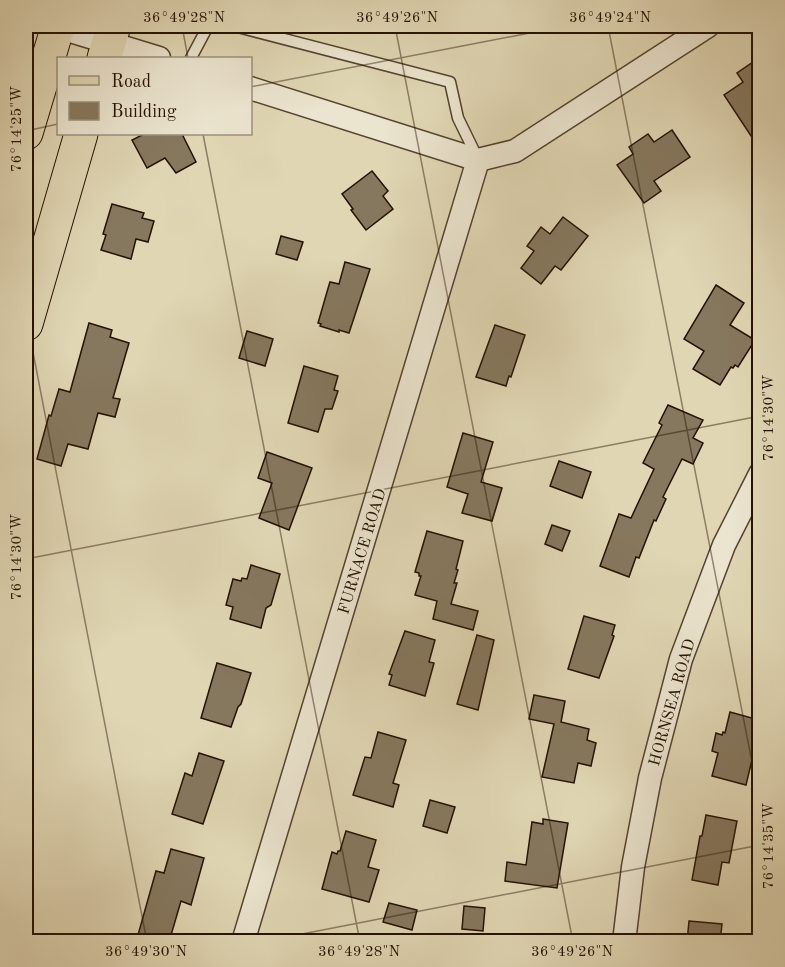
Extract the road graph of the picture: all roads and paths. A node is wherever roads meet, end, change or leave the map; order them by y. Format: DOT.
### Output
graph roads {
  1 [pos="56,26"];
  2 [pos="208,26"];
  3 [pos="234,26"];
  4 [pos="708,26"];
  5 [pos="108,42"];
  6 [pos="156,57"];
  7 [pos="192,57"];
  8 [pos="252,89"];
  9 [pos="26,133"];
  10 [pos="81,135"];
  11 [pos="478,160"];
  12 [pos="26,324"];
  13 [pos="759,474"];
  14 [pos="243,942"];
  15 [pos="624,942"];
  1 -- 5 [label="street"];
  1 -- 9 [label="main road"];
  2 -- 7 [label="lane"];
  3 -- 11 [label="lane"];
  4 -- 11 [label="street"];
  5 -- 6 [label="street"];
  8 -- 11 [label="street"];
  10 -- 12 [label="main road"];
  11 -- 14 [label="street, FURNACE ROAD"];
  13 -- 15 [label="street, HORNSEA ROAD"];
}
